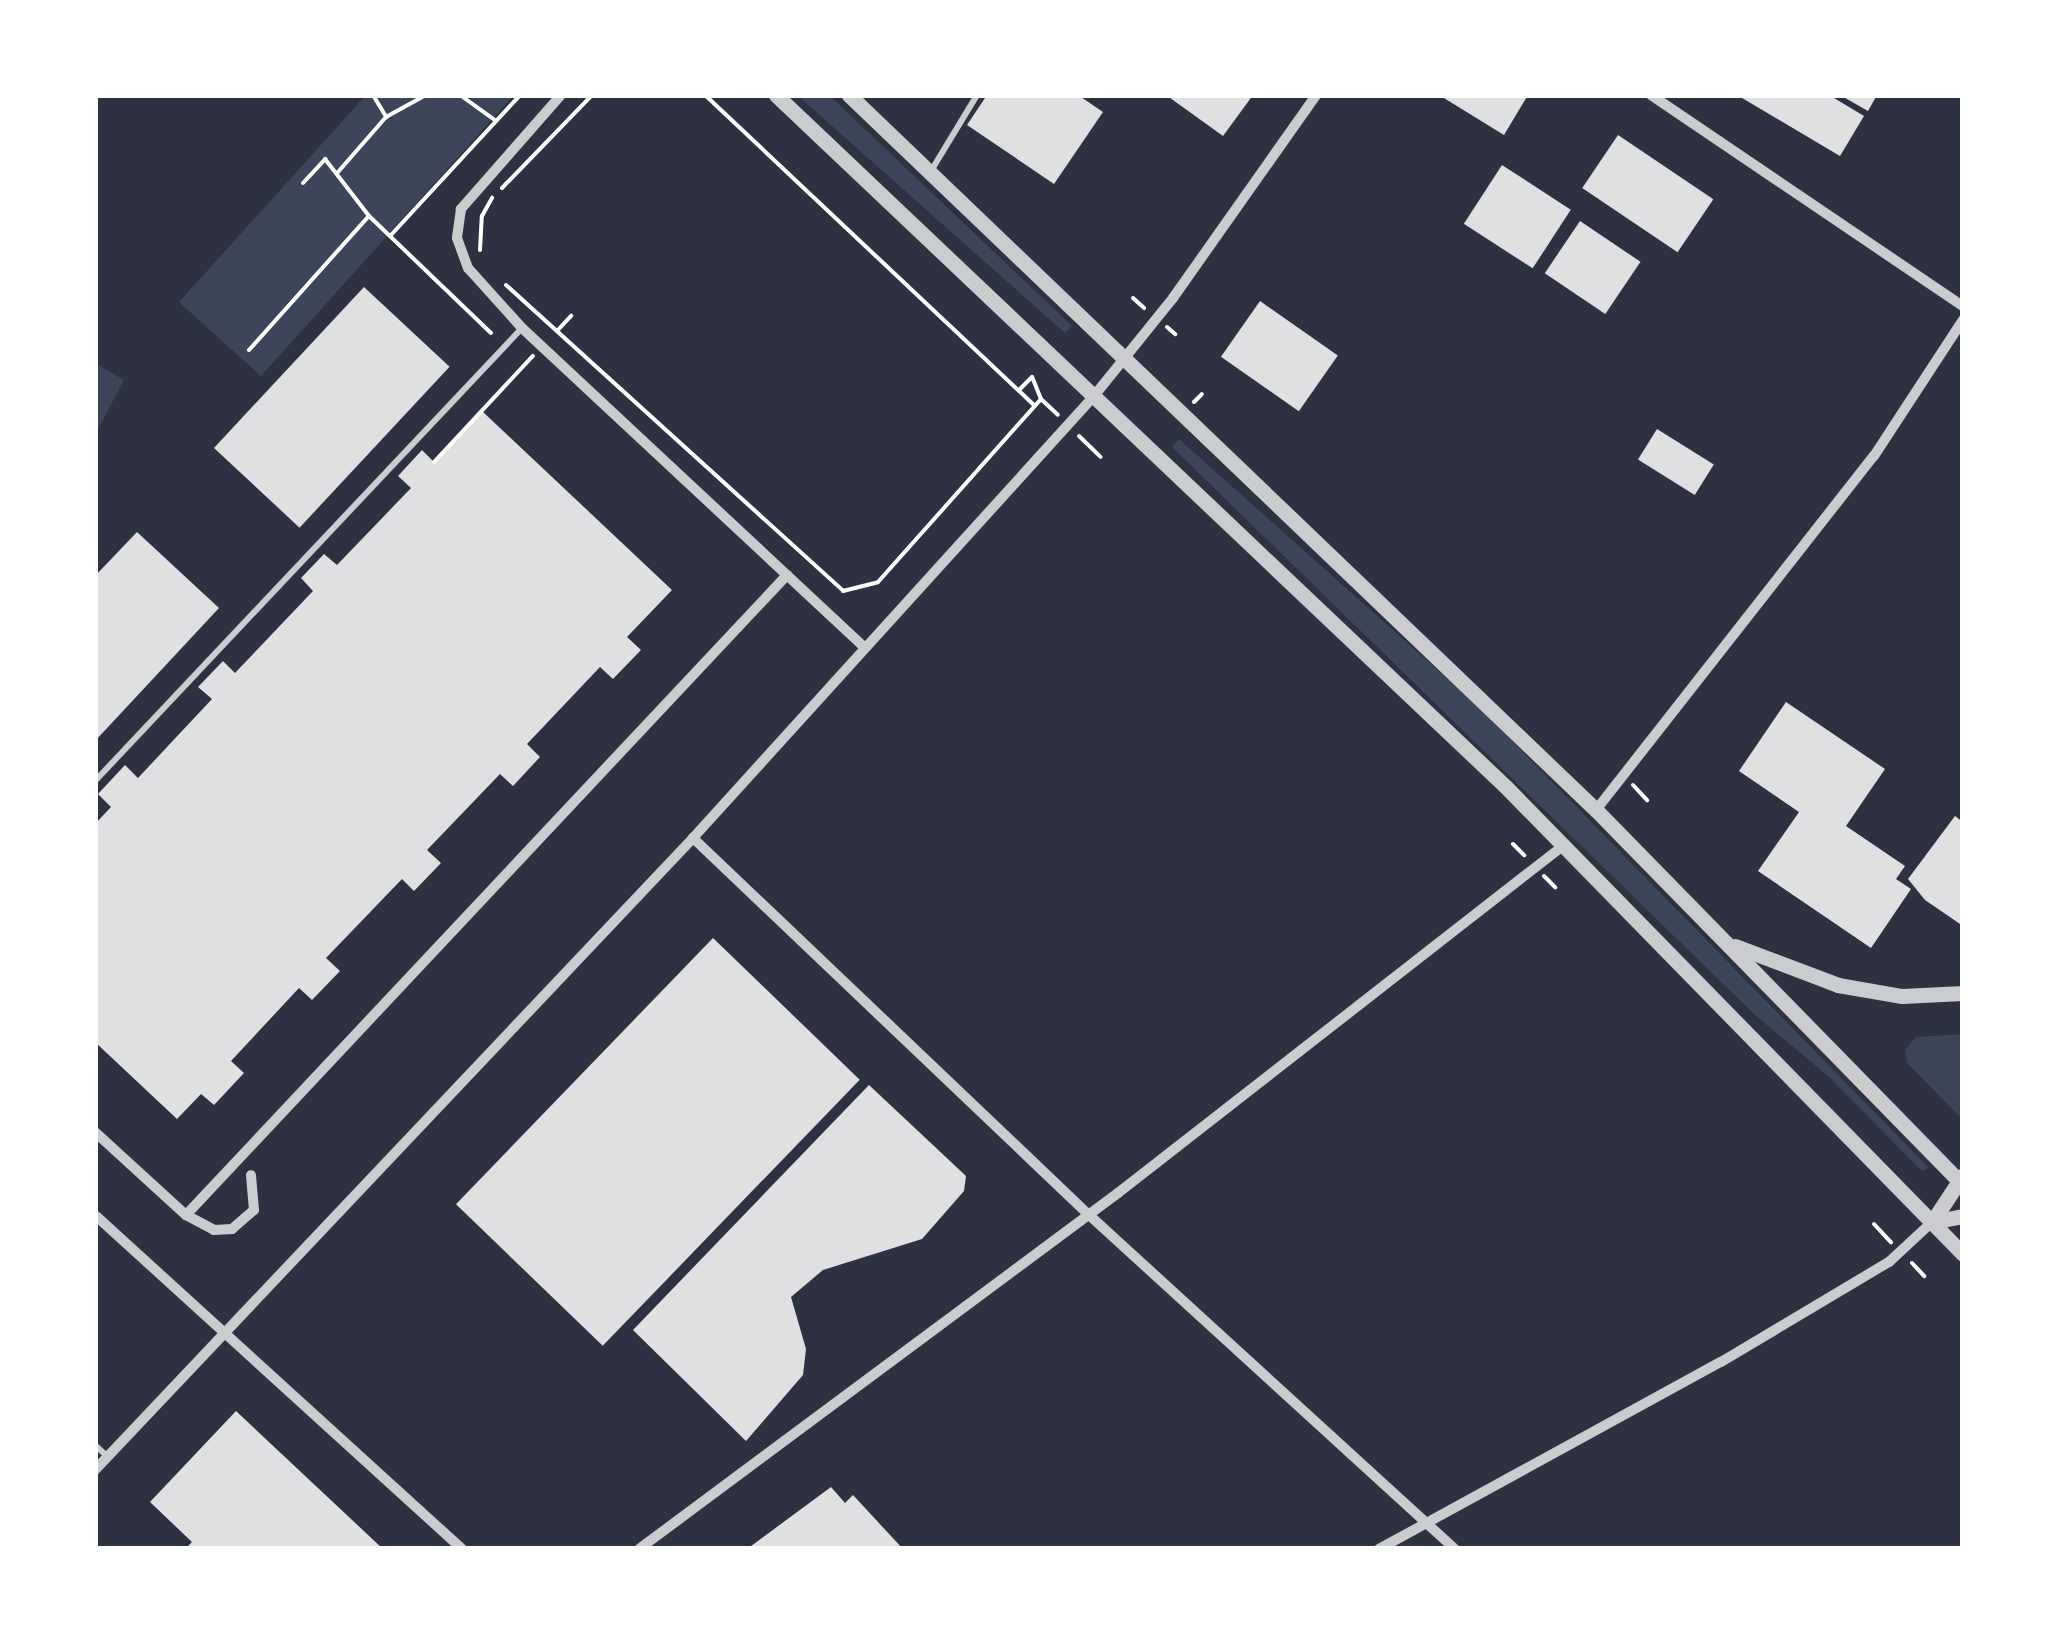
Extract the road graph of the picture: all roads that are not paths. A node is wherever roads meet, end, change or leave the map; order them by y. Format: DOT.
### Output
graph roads {
  1 [pos="562,95"];
  2 [pos="776,95"];
  3 [pos="849,95"];
  4 [pos="977,95"];
  5 [pos="1316,95"];
  6 [pos="1651,95"];
  7 [pos="930,172"];
  8 [pos="1963,306"];
  9 [pos="1963,320"];
  10 [pos="522,328"];
  11 [pos="1128,357"];
  12 [pos="1094,396"];
  13 [pos="786,575"];
  14 [pos="865,648"];
  15 [pos="95,781"];
  16 [pos="1596,810"];
  17 [pos="693,838"];
  18 [pos="1564,845"];
  19 [pos="1726,942"];
  20 [pos="1963,992"];
  21 [pos="95,1132"];
  22 [pos="252,1175"];
  23 [pos="1962,1180"];
  24 [pos="1088,1214"];
  25 [pos="186,1215"];
  26 [pos="95,1216"];
  27 [pos="1963,1216"];
  28 [pos="1932,1222"];
  29 [pos="1963,1254"];
  30 [pos="225,1333"];
  31 [pos="95,1445"];
  32 [pos="108,1457"];
  33 [pos="95,1470"];
  34 [pos="1426,1521"];
  35 [pos="462,1549"];
  36 [pos="638,1549"];
  37 [pos="1379,1549"];
  38 [pos="1455,1549"];
  1 -- 10 [label="street"];
  2 -- 12 [label="street"];
  3 -- 7 [label="street"];
  4 -- 7 [label="lane"];
  5 -- 11 [label="street"];
  6 -- 8 [label="street"];
  7 -- 11 [label="street"];
  9 -- 16 [label="street"];
  10 -- 13 [label="street"];
  10 -- 15 [label="lane"];
  11 -- 12 [label="street"];
  11 -- 16 [label="street"];
  12 -- 14 [label="street"];
  12 -- 18 [label="street"];
  13 -- 14 [label="street"];
  13 -- 25 [label="street"];
  14 -- 17 [label="street"];
  16 -- 19 [label="street"];
  17 -- 24 [label="street"];
  17 -- 30 [label="street"];
  18 -- 24 [label="street"];
  18 -- 28 [label="street"];
  19 -- 20 [label="street"];
  19 -- 23 [label="street"];
  21 -- 25 [label="street"];
  22 -- 25 [label="street"];
  23 -- 28 [label="street"];
  24 -- 34 [label="street"];
  24 -- 36 [label="street"];
  26 -- 30 [label="street"];
  27 -- 28 [label="street"];
  28 -- 29 [label="street"];
  28 -- 34 [label="street"];
  30 -- 32 [label="street"];
  30 -- 35 [label="street"];
  31 -- 32 [label="lane"];
  32 -- 33 [label="street"];
  34 -- 37 [label="street"];
  34 -- 38 [label="street"];
}
